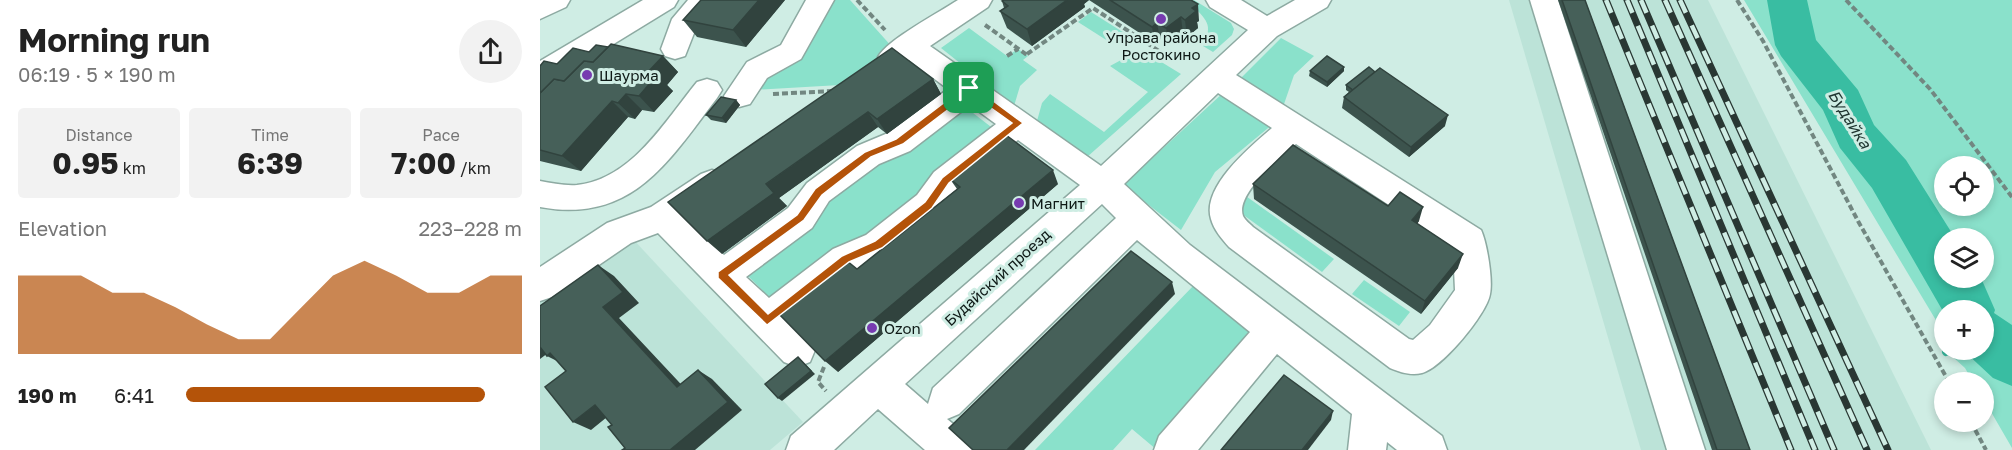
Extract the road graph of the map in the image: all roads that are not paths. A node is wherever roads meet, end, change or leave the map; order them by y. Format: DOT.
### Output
graph roads {
  1 [pos="556,0"];
  2 [pos="665,0"];
  3 [pos="820,0"];
  4 [pos="1220,0"];
  5 [pos="1317,0"];
  6 [pos="1544,0"];
  7 [pos="540,9"];
  8 [pos="695,10"];
  9 [pos="980,12"];
  10 [pos="1267,29"];
  11 [pos="906,47"];
  12 [pos="675,50"];
  13 [pos="540,75"];
  14 [pos="1216,77"];
  15 [pos="969,88"];
  16 [pos="707,90"];
  17 [pos="843,91"];
  18 [pos="739,96"];
  19 [pos="1018,123"];
  20 [pos="1295,126"];
  21 [pos="739,164"];
  22 [pos="1103,183"];
  23 [pos="540,194"];
  24 [pos="663,217"];
  25 [pos="1137,219"];
  26 [pos="722,275"];
  27 [pos="540,286"];
  28 [pos="767,321"];
  29 [pos="1273,331"];
  30 [pos="797,350"];
  31 [pos="878,385"];
  32 [pos="946,401"];
  33 [pos="1372,409"];
  34 [pos="805,450"];
  35 [pos="954,450"];
  36 [pos="1173,450"];
  37 [pos="1367,450"];
  38 [pos="1428,450"];
  39 [pos="1686,450"];
  1 -- 7 [label="street"];
  2 -- 8 [label="street"];
  2 -- 13 [label="street"];
  3 -- 18 [label="street"];
  4 -- 10 [label="street"];
  5 -- 10 [label="street, Будайский проезд"];
  6 -- 39 [label="street"];
  8 -- 12 [label="street"];
  9 -- 11 [label="street"];
  10 -- 14 [label="street, Будайский проезд"];
  11 -- 15 [label="street"];
  11 -- 17 [label="street"];
  14 -- 20 [label="street"];
  14 -- 22 [label="street, Будайский проезд"];
  15 -- 19 [label="street"];
  15 -- 26 [label="street"];
  16 -- 23 [label="street"];
  19 -- 22 [label="street"];
  19 -- 28 [label="street"];
  20 -- 20 [label="street"];
  21 -- 24 [label="street"];
  22 -- 25 [label="street"];
  22 -- 31 [label="street, Будайский проезд"];
  24 -- 26 [label="street"];
  24 -- 27 [label="street"];
  25 -- 29 [label="street"];
  25 -- 32 [label="street"];
  26 -- 28 [label="street"];
  28 -- 30 [label="street"];
  29 -- 33 [label="street"];
  29 -- 36 [label="street"];
  31 -- 34 [label="street, Будайский проезд"];
  31 -- 35 [label="street"];
  33 -- 37 [label="street"];
  33 -- 38 [label="street"];
}
